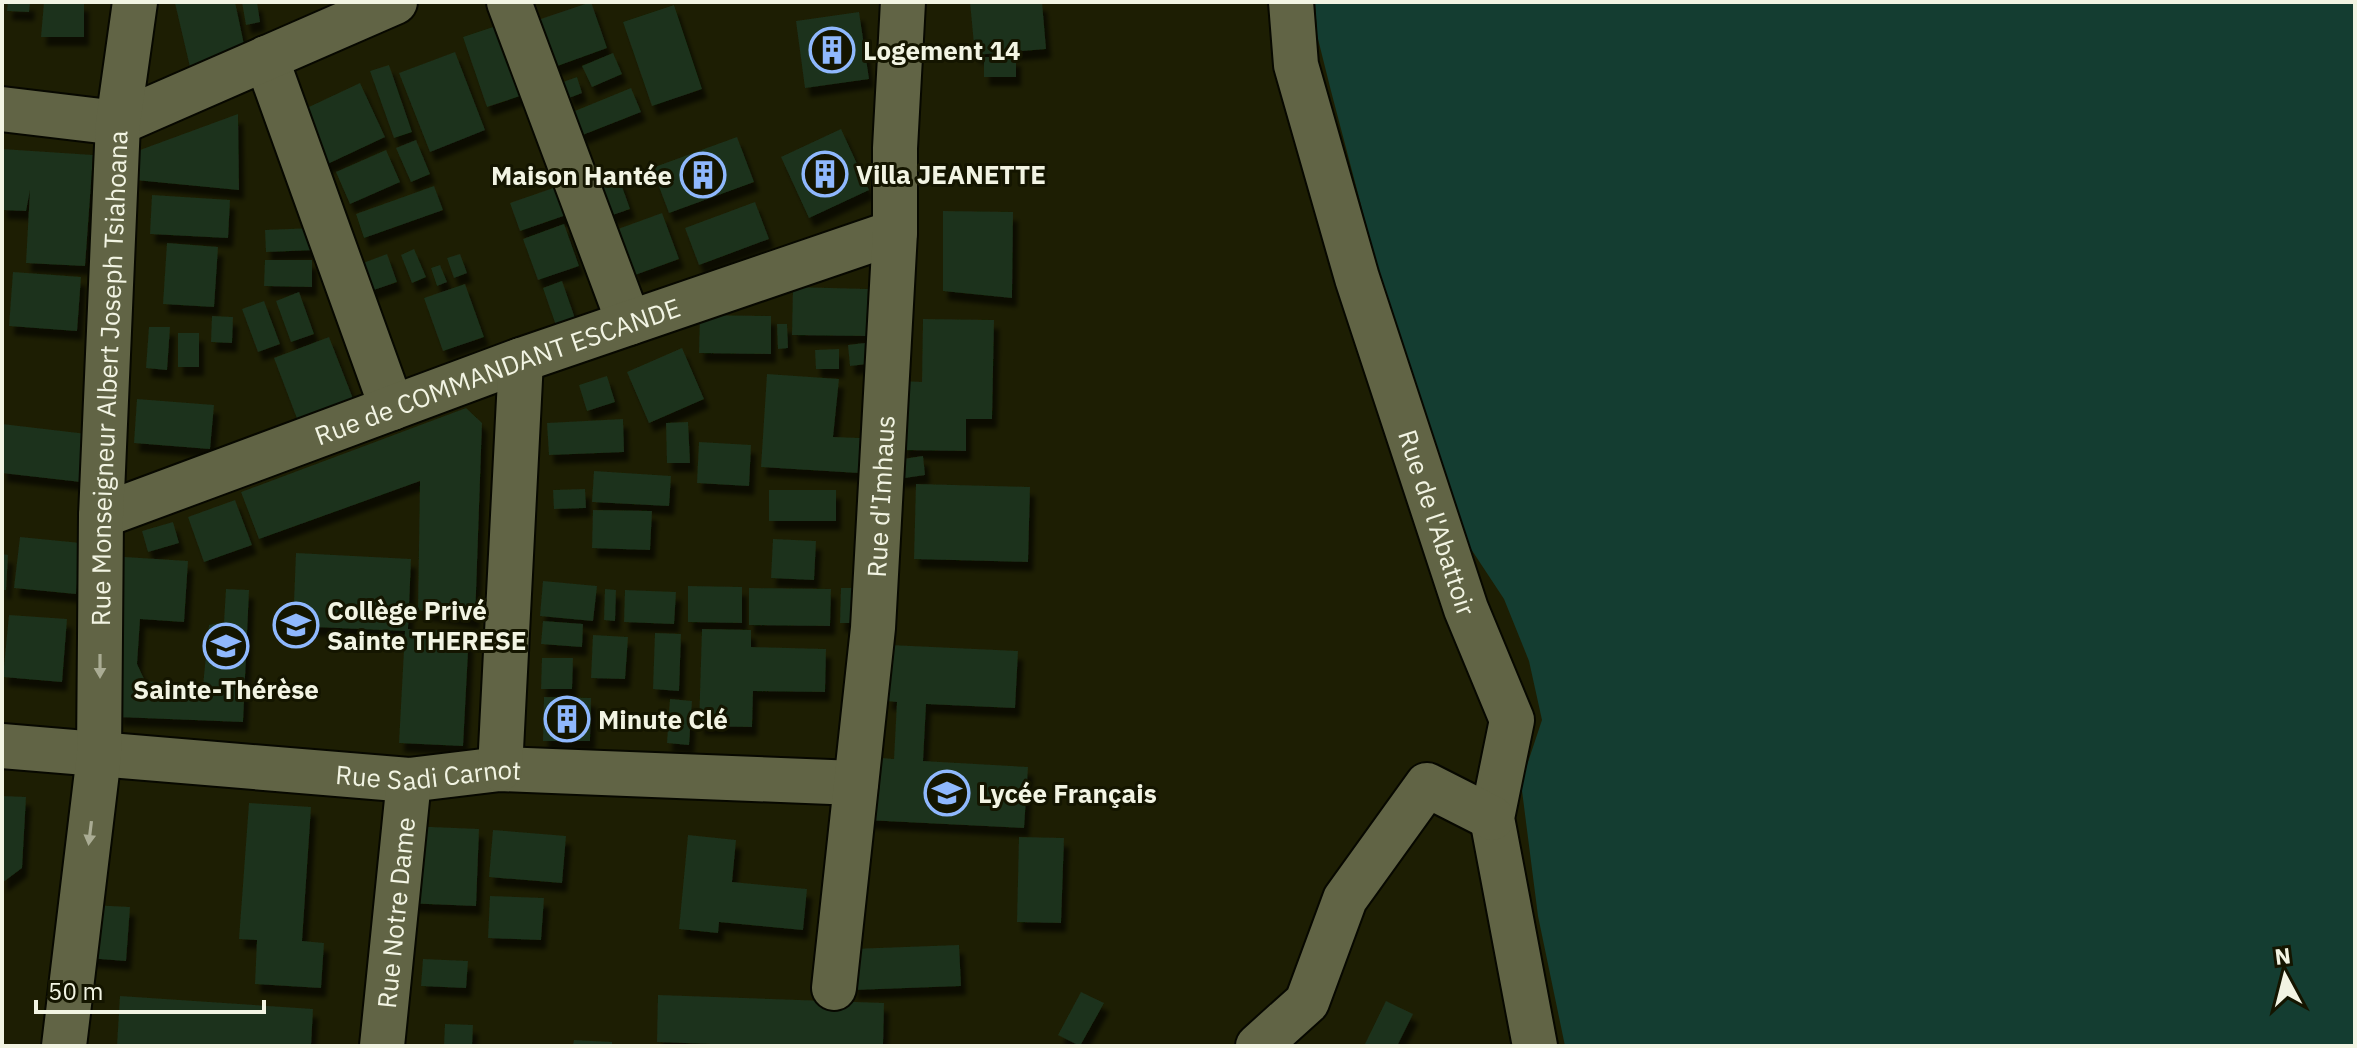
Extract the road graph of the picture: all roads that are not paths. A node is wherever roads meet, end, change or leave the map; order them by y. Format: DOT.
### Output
graph roads {
  1 [pos="135,2"];
  2 [pos="395,2"];
  3 [pos="509,2"];
  4 [pos="903,2"];
  5 [pos="1291,2"];
  6 [pos="266,58"];
  7 [pos="2,109"];
  8 [pos="118,123"];
  9 [pos="895,232"];
  10 [pos="629,323"];
  11 [pos="521,360"];
  12 [pos="392,408"];
  13 [pos="101,516"];
  14 [pos="2,746"];
  15 [pos="99,755"];
  16 [pos="500,769"];
  17 [pos="409,780"];
  18 [pos="856,783"];
  19 [pos="1492,818"];
  20 [pos="834,988"];
  21 [pos="64,1046"];
  22 [pos="382,1046"];
  23 [pos="1258,1046"];
  24 [pos="1535,1046"];
  1 -- 8 [label="street, Rue Monseigneur Albert Joseph Tsiahoana"];
  2 -- 6 [label="street"];
  3 -- 10 [label="street"];
  4 -- 9 [label="street, Rue d'Imhaus"];
  5 -- 19 [label="street, Rue de l'Abattoir"];
  6 -- 8 [label="street"];
  6 -- 12 [label="street"];
  7 -- 8 [label="street"];
  8 -- 13 [label="street, Rue Monseigneur Albert Joseph Tsiahoana"];
  9 -- 10 [label="street, Rue de COMMANDANT ESCANDE"];
  9 -- 18 [label="street, Rue d'Imhaus"];
  10 -- 11 [label="street, Rue de COMMANDANT ESCANDE"];
  11 -- 12 [label="street, Rue de COMMANDANT ESCANDE"];
  11 -- 16 [label="street"];
  12 -- 13 [label="street, Rue de COMMANDANT ESCANDE"];
  13 -- 15 [label="street, Rue Monseigneur Albert Joseph Tsiahoana, one-way"];
  14 -- 15 [label="street, Rue Sadi Carnot"];
  15 -- 17 [label="street, Rue Sadi Carnot"];
  15 -- 21 [label="street, Rue Monseigneur Albert Joseph Tsiahoana, one-way"];
  16 -- 17 [label="street, Rue Sadi Carnot"];
  16 -- 18 [label="street, Rue Sadi Carnot"];
  17 -- 22 [label="street, Rue Notre Dame"];
  18 -- 20 [label="street, Rue d'Imhaus"];
  19 -- 23 [label="street"];
  19 -- 24 [label="street, Rue de l'Abattoir"];
}
